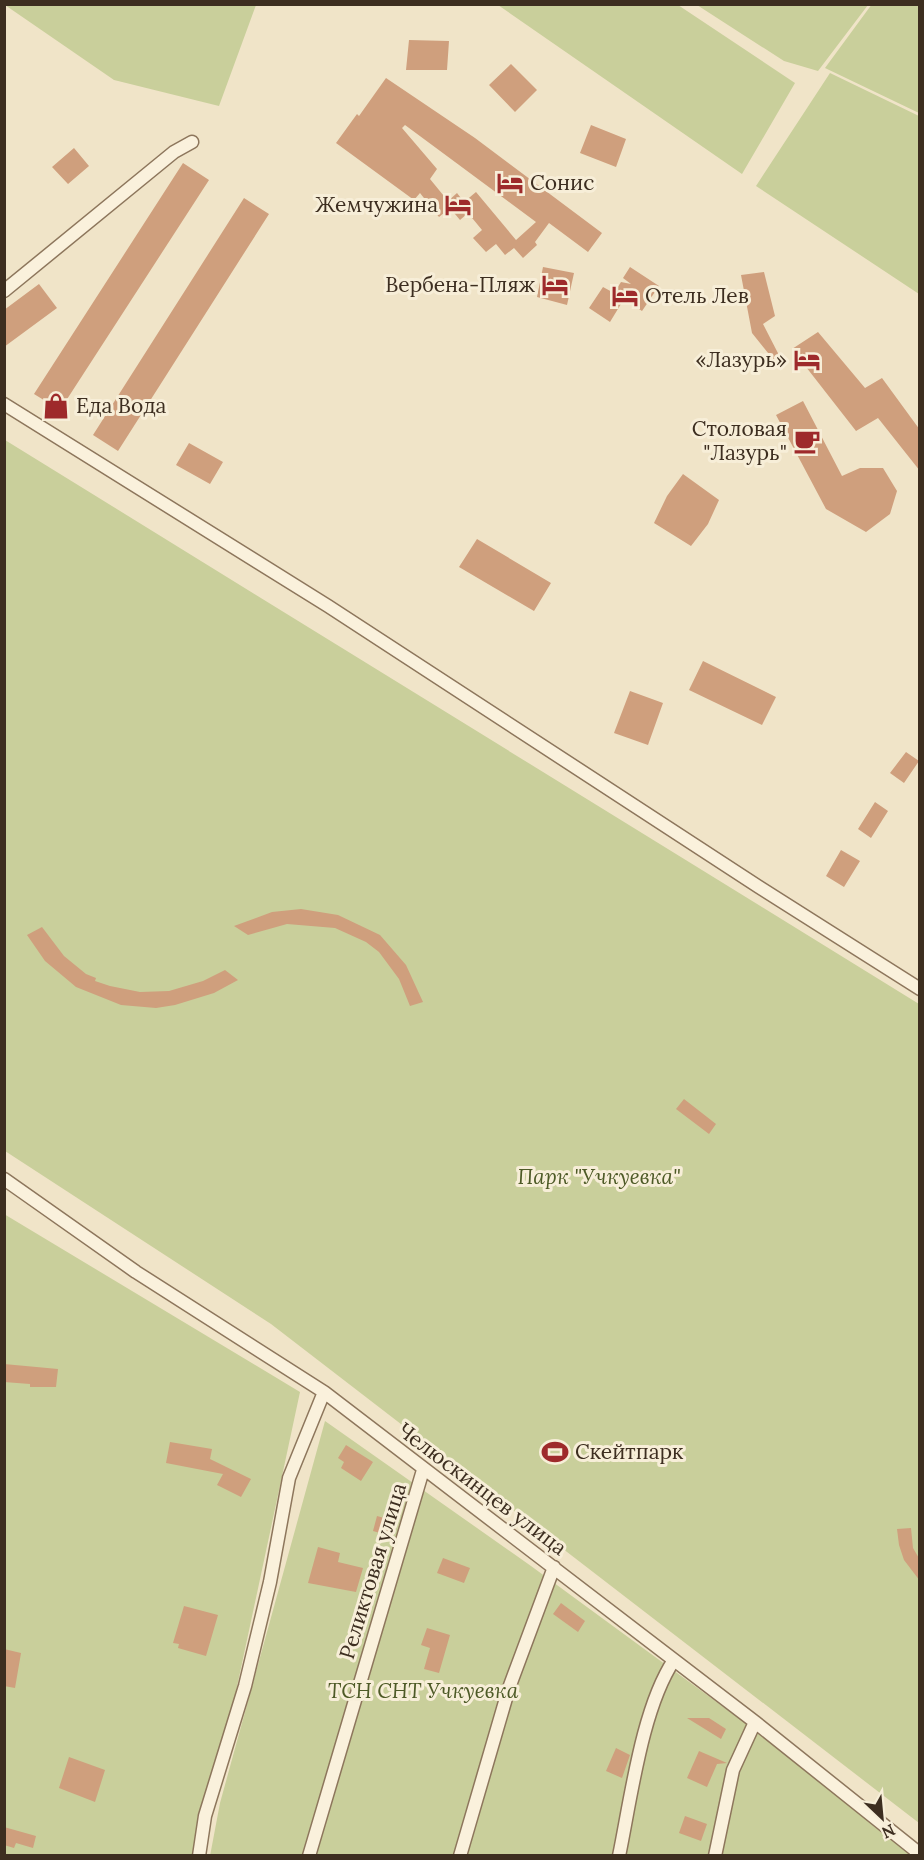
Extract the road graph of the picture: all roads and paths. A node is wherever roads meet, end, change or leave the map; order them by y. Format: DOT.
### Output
graph roads {
  1 [pos="192,142"];
  2 [pos="4,291"];
  3 [pos="4,404"];
  4 [pos="920,989"];
  5 [pos="4,1179"];
  6 [pos="324,1392"];
  7 [pos="423,1470"];
  8 [pos="554,1567"];
  9 [pos="674,1660"];
  10 [pos="755,1722"];
  11 [pos="920,1854"];
  12 [pos="199,1856"];
  13 [pos="309,1856"];
  14 [pos="460,1856"];
  15 [pos="619,1856"];
  16 [pos="715,1856"];
  1 -- 2 [label="street"];
  3 -- 4 [label="street"];
  5 -- 6 [label="street, Челюскинцев улица"];
  6 -- 7 [label="street, Челюскинцев улица"];
  6 -- 12 [label="street"];
  7 -- 8 [label="street, Челюскинцев улица"];
  7 -- 13 [label="street, Реликтовая улица"];
  8 -- 9 [label="street, Челюскинцев улица"];
  8 -- 14 [label="street"];
  9 -- 10 [label="street, Челюскинцев улица"];
  9 -- 15 [label="street"];
  10 -- 11 [label="street, Челюскинцев улица"];
  10 -- 16 [label="street"];
}
